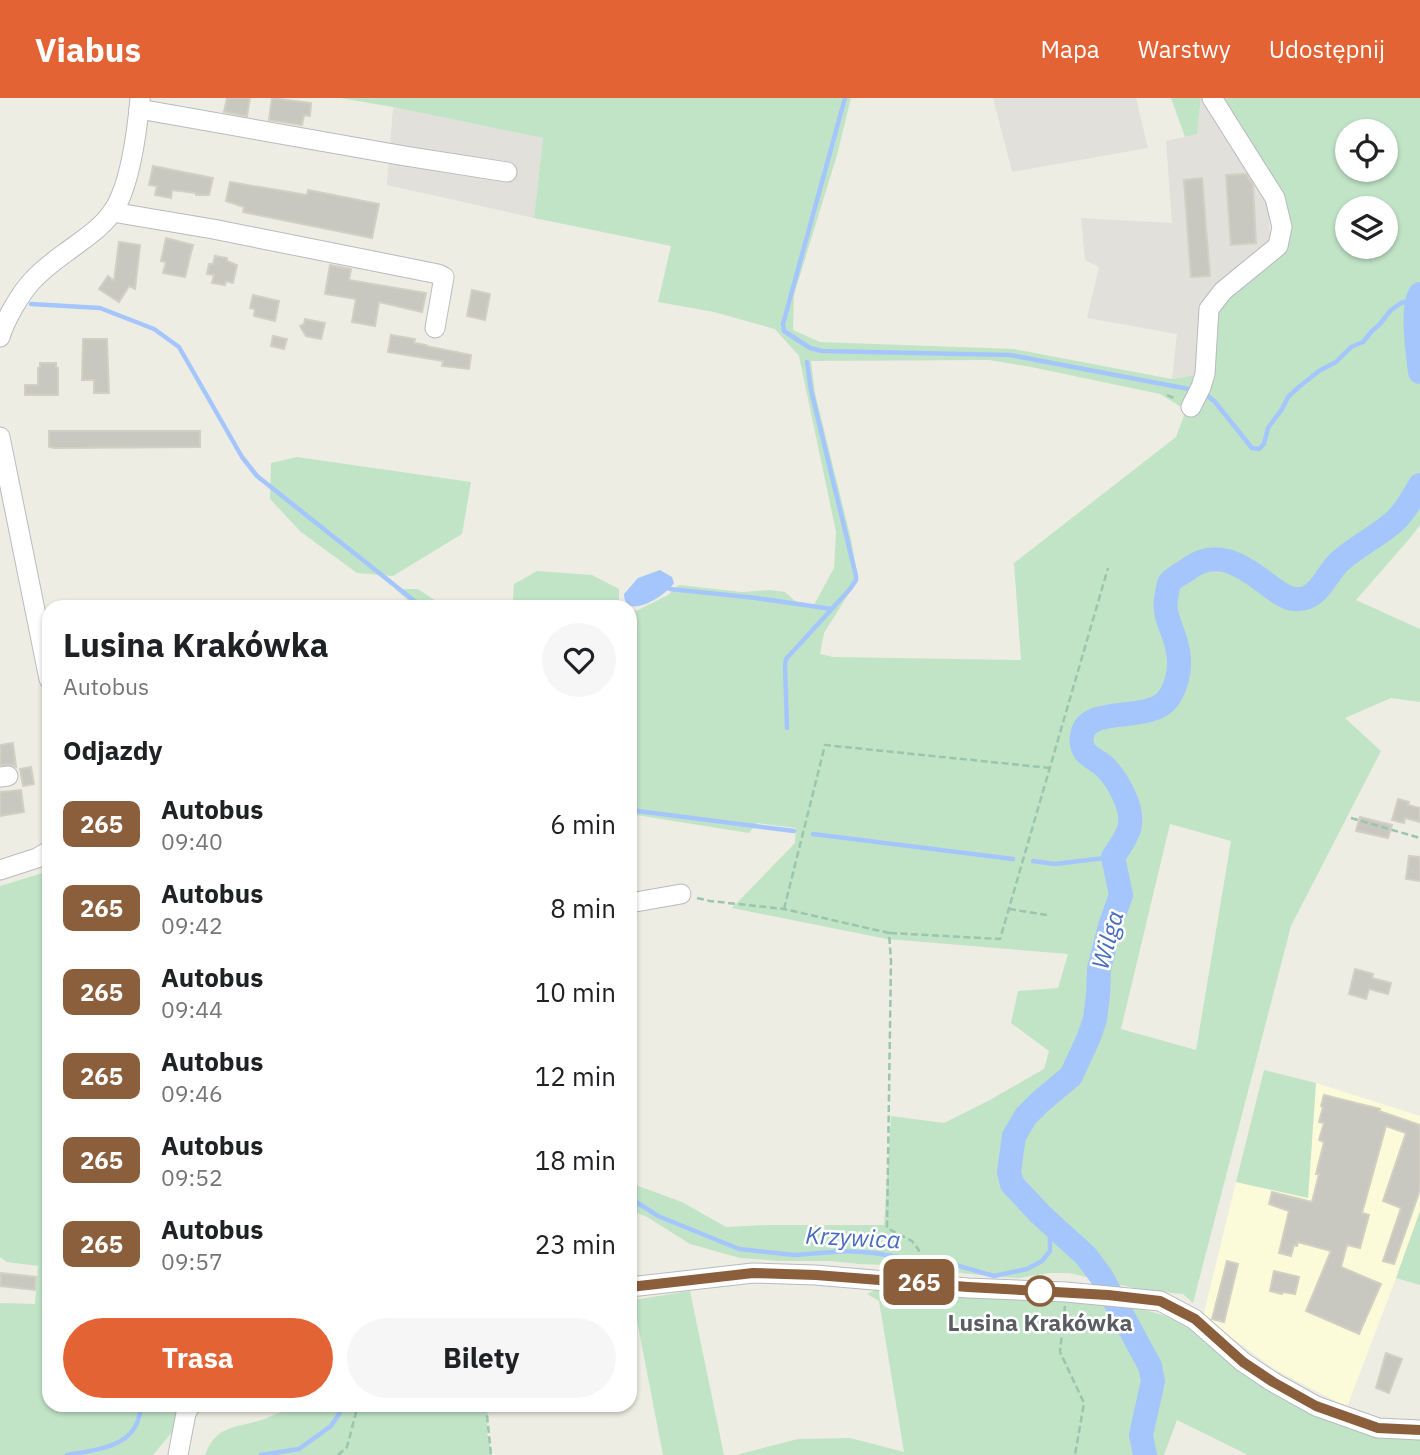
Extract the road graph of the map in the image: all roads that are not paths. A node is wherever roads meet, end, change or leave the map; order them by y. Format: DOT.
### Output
graph roads {
  1 [pos="1212,98"];
  2 [pos="139,104"];
  3 [pos="507,172"];
  4 [pos="112,212"];
  5 [pos="435,327"];
  6 [pos="0,337"];
  7 [pos="1197,396"];
  8 [pos="0,437"];
  9 [pos="42,644"];
  10 [pos="42,854"];
  11 [pos="0,870"];
  12 [pos="681,894"];
  13 [pos="637,902"];
  14 [pos="637,1286"];
  15 [pos="187,1412"];
  16 [pos="1420,1430"];
  17 [pos="178,1455"];
  1 -- 7 [label="street"];
  2 -- 3 [label="street"];
  2 -- 4 [label="street"];
  4 -- 5 [label="street"];
  4 -- 6 [label="street"];
  8 -- 9 [label="street"];
  10 -- 11 [label="street"];
  12 -- 13 [label="street"];
  14 -- 16 [label="street"];
  15 -- 17 [label="street"];
}
